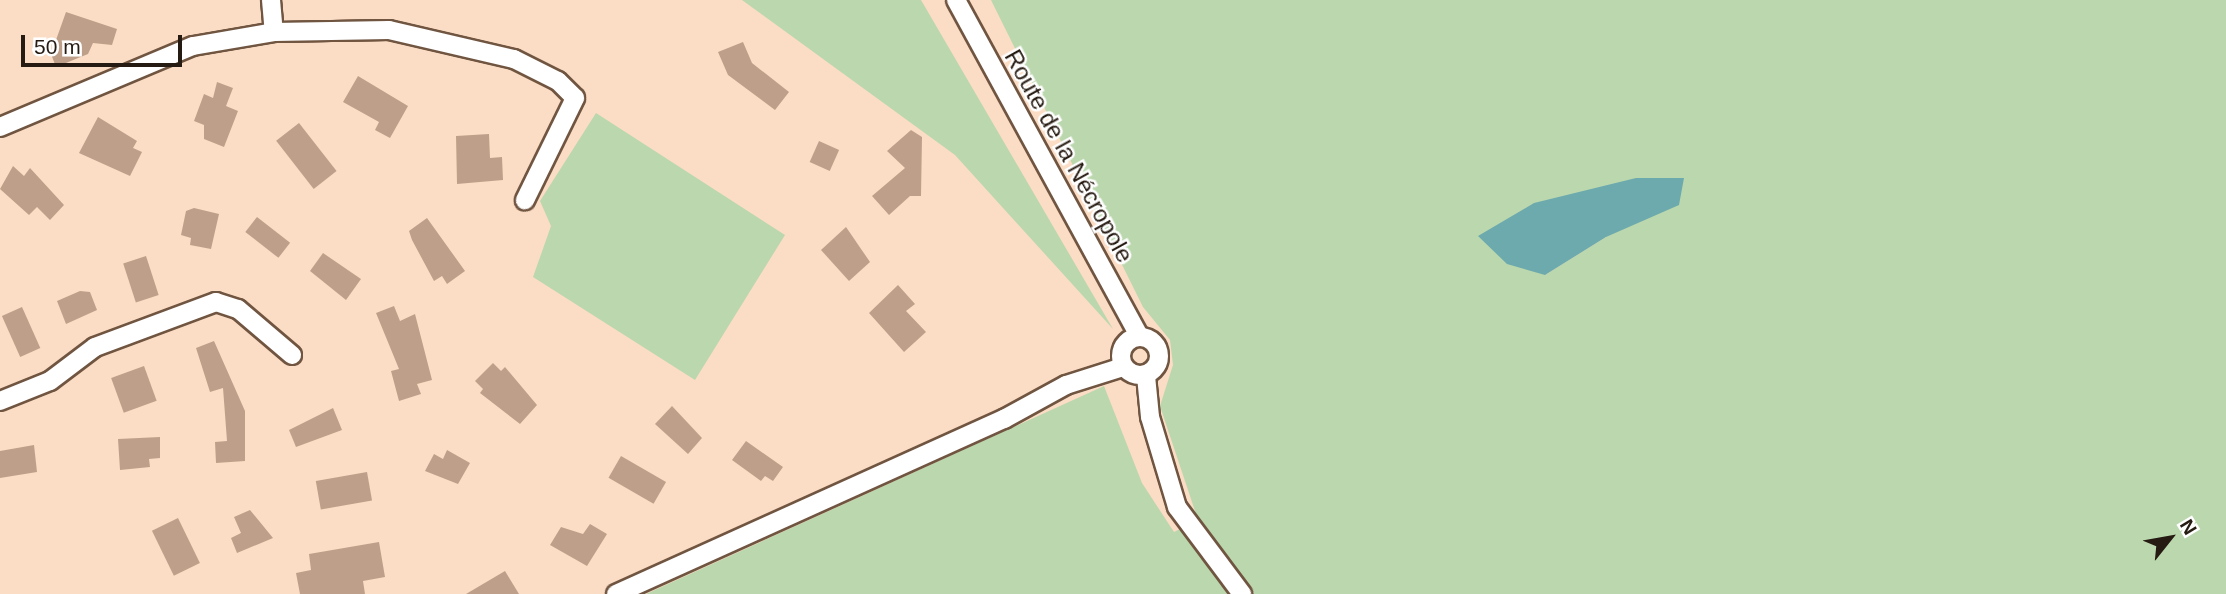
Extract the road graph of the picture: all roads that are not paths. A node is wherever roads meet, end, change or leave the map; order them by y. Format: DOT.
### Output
graph roads {
  1 [pos="271,0"];
  2 [pos="956,0"];
  3 [pos="274,32"];
  4 [pos="0,127"];
  5 [pos="525,200"];
  6 [pos="1139,336"];
  7 [pos="292,355"];
  8 [pos="1123,367"];
  9 [pos="1146,376"];
  10 [pos="0,401"];
  11 [pos="616,594"];
  12 [pos="1242,594"];
  1 -- 3 [label="street"];
  2 -- 6 [label="street, Route de la Nécropole"];
  3 -- 4 [label="street"];
  3 -- 5 [label="street"];
  6 -- 8 [label="street"];
  6 -- 9 [label="street"];
  7 -- 10 [label="street"];
  8 -- 9 [label="street"];
  8 -- 11 [label="street"];
  9 -- 12 [label="street"];
}
